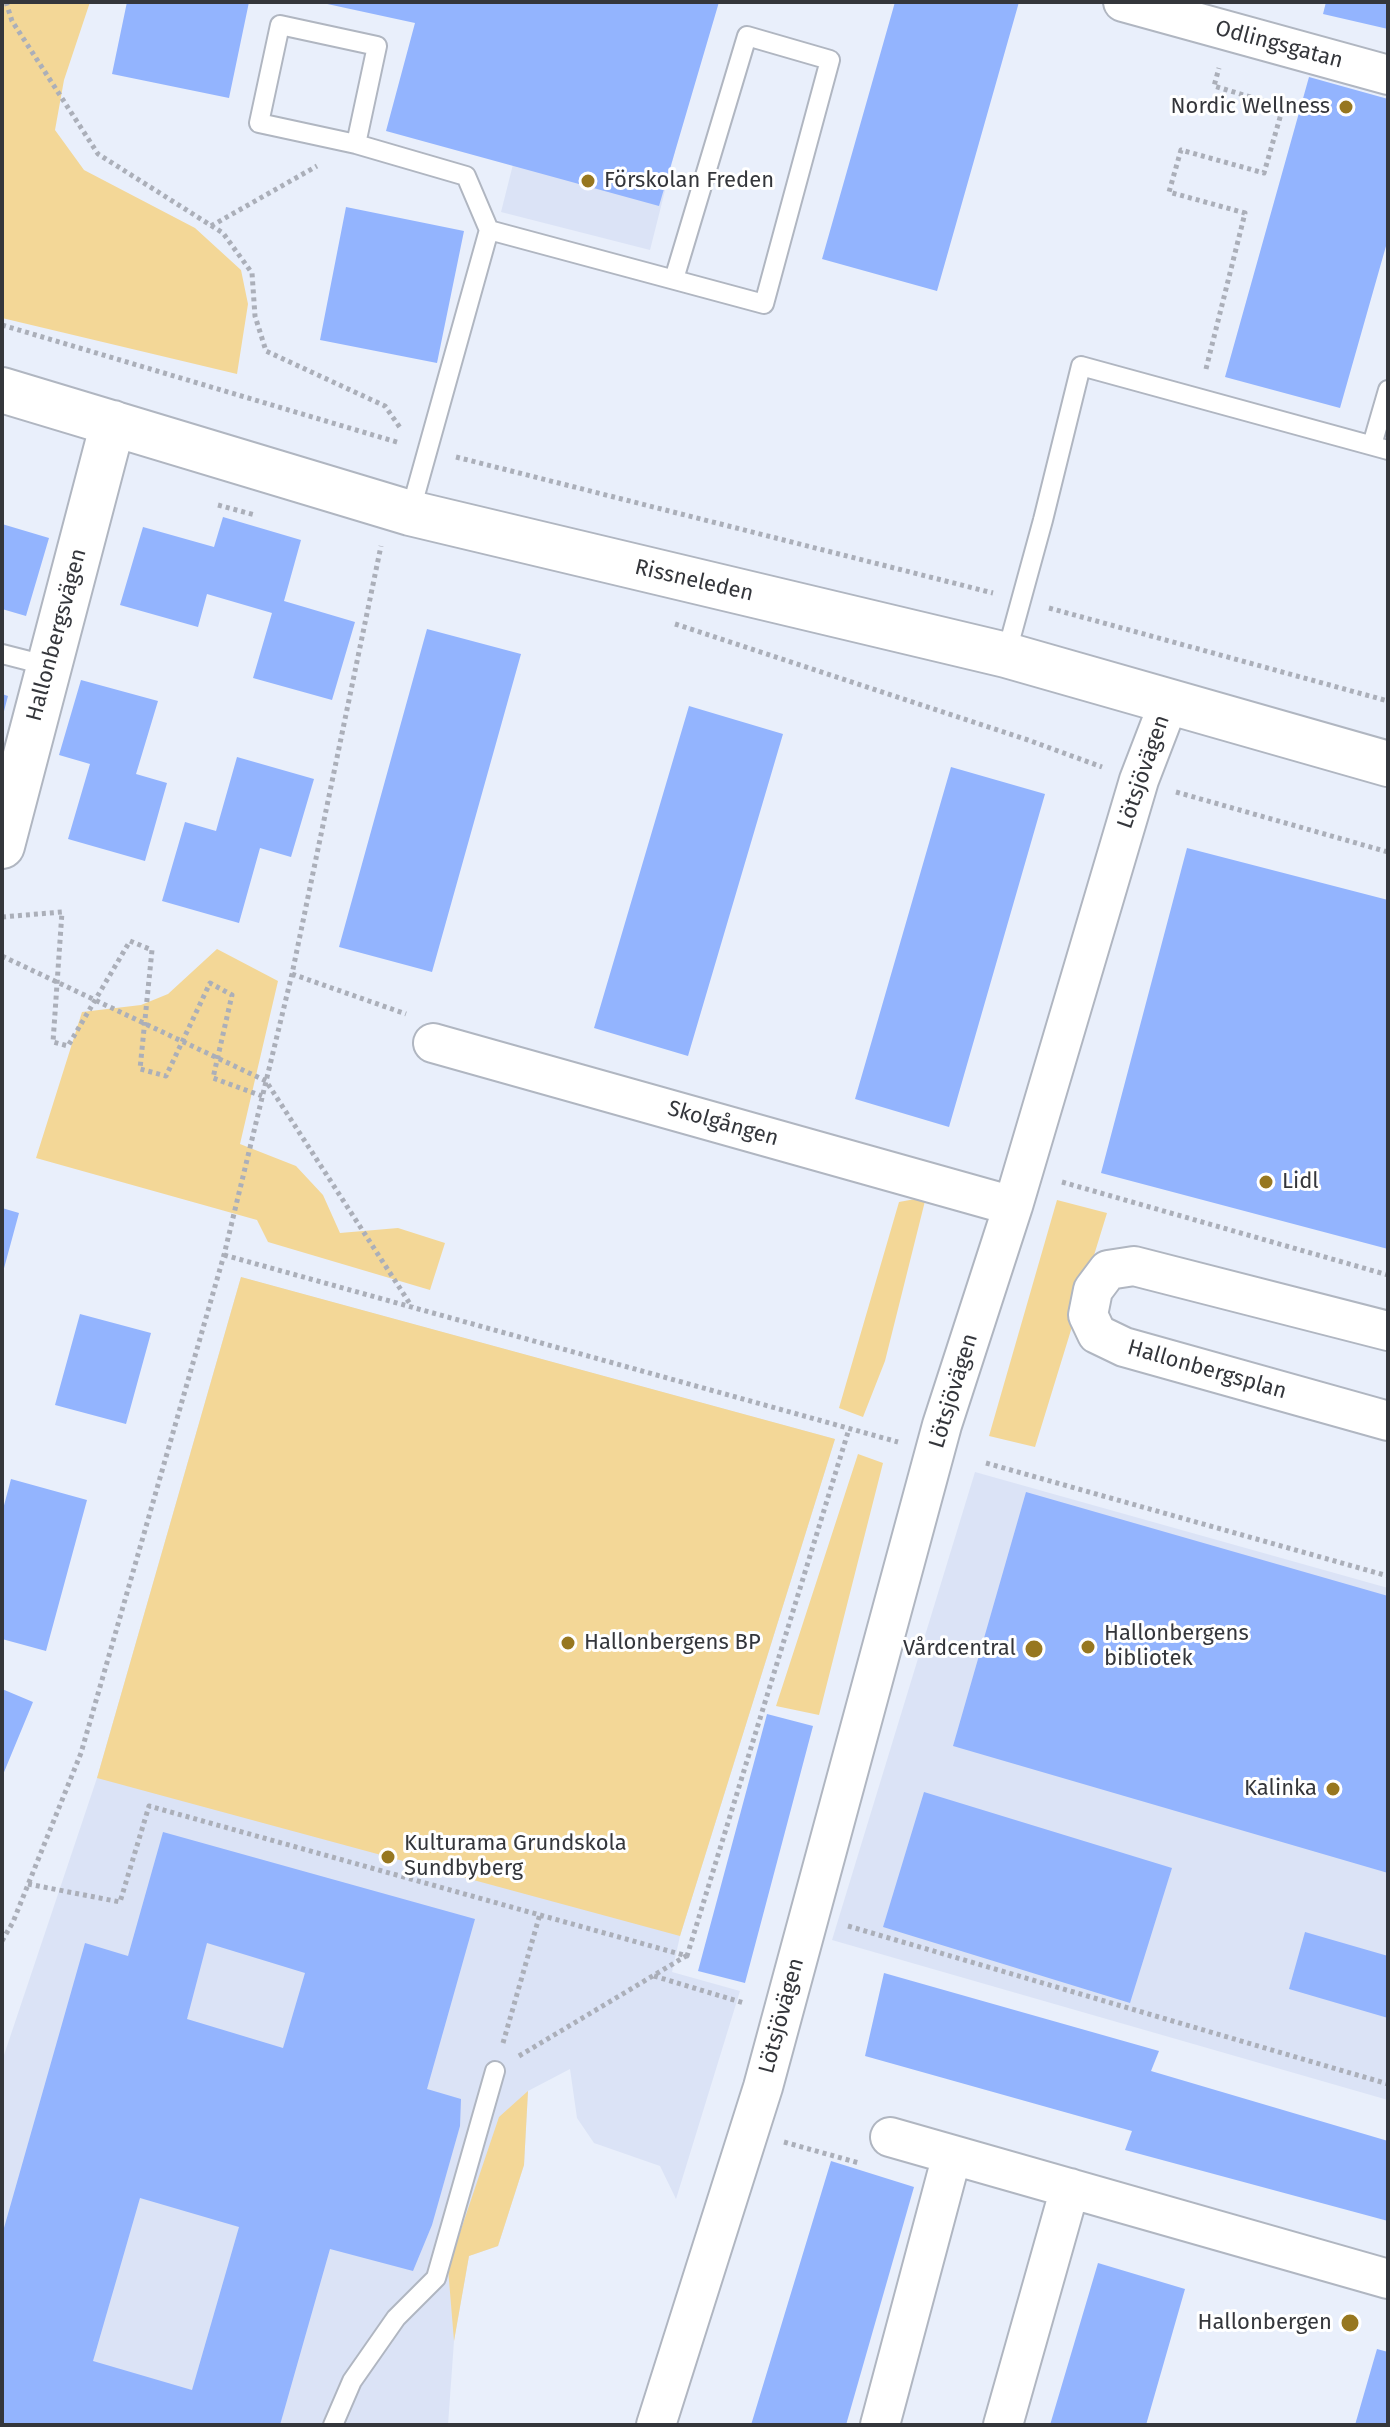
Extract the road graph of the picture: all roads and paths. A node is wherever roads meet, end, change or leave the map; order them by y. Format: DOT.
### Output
graph roads {
  1 [pos="6,2"];
  2 [pos="1123,2"];
  3 [pos="1388,75"];
  4 [pos="1214,86"];
  5 [pos="356,144"];
  6 [pos="211,226"];
  7 [pos="489,230"];
  8 [pos="674,279"];
  9 [pos="2,325"];
  10 [pos="2,390"];
  11 [pos="1388,390"];
  12 [pos="1198,399"];
  13 [pos="113,423"];
  14 [pos="421,448"];
  15 [pos="1380,448"];
  16 [pos="402,510"];
  17 [pos="380,549"];
  18 [pos="393,552"];
  19 [pos="1021,600"];
  20 [pos="668,621"];
  21 [pos="2,654"];
  22 [pos="1006,655"];
  23 [pos="49,666"];
  24 [pos="1388,701"];
  25 [pos="1169,702"];
  26 [pos="1388,764"];
  27 [pos="1139,780"];
  28 [pos="2,846"];
  29 [pos="1388,852"];
  30 [pos="2,917"];
  31 [pos="2,956"];
  32 [pos="292,974"];
  33 [pos="57,981"];
  34 [pos="95,1000"];
  35 [pos="145,1023"];
  36 [pos="182,1041"];
  37 [pos="433,1043"];
  38 [pos="217,1058"];
  39 [pos="266,1081"];
  40 [pos="262,1096"];
  41 [pos="1018,1189"];
  42 [pos="224,1255"];
  43 [pos="1388,1275"];
  44 [pos="412,1308"];
  45 [pos="1388,1331"];
  46 [pos="1388,1421"];
  47 [pos="849,1429"];
  48 [pos="900,1443"];
  49 [pos="986,1463"];
  50 [pos="1388,1576"];
  51 [pos="28,1884"];
  52 [pos="540,1914"];
  53 [pos="809,1914"];
  54 [pos="2,1941"];
  55 [pos="687,1956"];
  56 [pos="653,1976"];
  57 [pos="782,2015"];
  58 [pos="495,2071"];
  59 [pos="1388,2084"];
  60 [pos="890,2137"];
  61 [pos="952,2155"];
  62 [pos="1070,2188"];
  63 [pos="1388,2279"];
  64 [pos="333,2425"];
  65 [pos="656,2425"];
  66 [pos="880,2425"];
  67 [pos="1003,2425"];
  1 -- 6 [label="path"];
  2 -- 3 [label="street, Odlingsgatan"];
  4 -- 12 [label="path"];
  5 -- 5 [label="lane"];
  5 -- 6 [label="path"];
  5 -- 7 [label="lane"];
  6 -- 14 [label="path"];
  7 -- 8 [label="lane"];
  7 -- 14 [label="lane"];
  8 -- 8 [label="lane"];
  9 -- 14 [label="path"];
  10 -- 13 [label="street, Rissneleden"];
  11 -- 15 [label="lane"];
  12 -- 15 [label="lane"];
  12 -- 19 [label="lane"];
  13 -- 16 [label="street, Rissneleden"];
  13 -- 23 [label="street, Hallonbergsvägen"];
  14 -- 16 [label="lane"];
  14 -- 19 [label="path"];
  16 -- 17 [label="path"];
  16 -- 22 [label="street, Rissneleden"];
  17 -- 18 [label="path"];
  17 -- 32 [label="path"];
  19 -- 22 [label="lane"];
  19 -- 24 [label="path"];
  20 -- 27 [label="path"];
  21 -- 23 [label="lane"];
  22 -- 25 [label="street, Rissneleden"];
  23 -- 28 [label="street, Hallonbergsvägen"];
  25 -- 26 [label="street, Rissneleden"];
  25 -- 27 [label="street, Lötsjövägen"];
  27 -- 29 [label="path"];
  27 -- 41 [label="street, Lötsjövägen"];
  30 -- 33 [label="path"];
  31 -- 33 [label="path"];
  32 -- 37 [label="path"];
  32 -- 39 [label="path"];
  33 -- 34 [label="path"];
  33 -- 34 [label="path"];
  34 -- 35 [label="path"];
  34 -- 35 [label="path"];
  35 -- 36 [label="path"];
  35 -- 36 [label="path"];
  36 -- 38 [label="path"];
  36 -- 38 [label="path"];
  37 -- 41 [label="street, Skolgången"];
  38 -- 39 [label="path"];
  38 -- 40 [label="path"];
  39 -- 40 [label="path"];
  39 -- 44 [label="path"];
  40 -- 42 [label="path"];
  41 -- 43 [label="path"];
  41 -- 53 [label="street, Lötsjövägen"];
  42 -- 44 [label="path"];
  42 -- 51 [label="path"];
  44 -- 47 [label="path"];
  45 -- 46 [label="street, Hallonbergsplan"];
  47 -- 48 [label="path"];
  47 -- 55 [label="path"];
  49 -- 50 [label="path"];
  51 -- 52 [label="path"];
  51 -- 54 [label="path"];
  52 -- 55 [label="path"];
  52 -- 58 [label="path"];
  53 -- 57 [label="street, Lötsjövägen"];
  53 -- 59 [label="path"];
  55 -- 56 [label="path"];
  56 -- 57 [label="path"];
  56 -- 58 [label="path"];
  57 -- 65 [label="street, Lötsjövägen"];
  58 -- 64 [label="lane"];
  60 -- 61 [label="street"];
  61 -- 62 [label="street"];
  61 -- 66 [label="street"];
  62 -- 63 [label="street"];
  62 -- 67 [label="street"];
}
